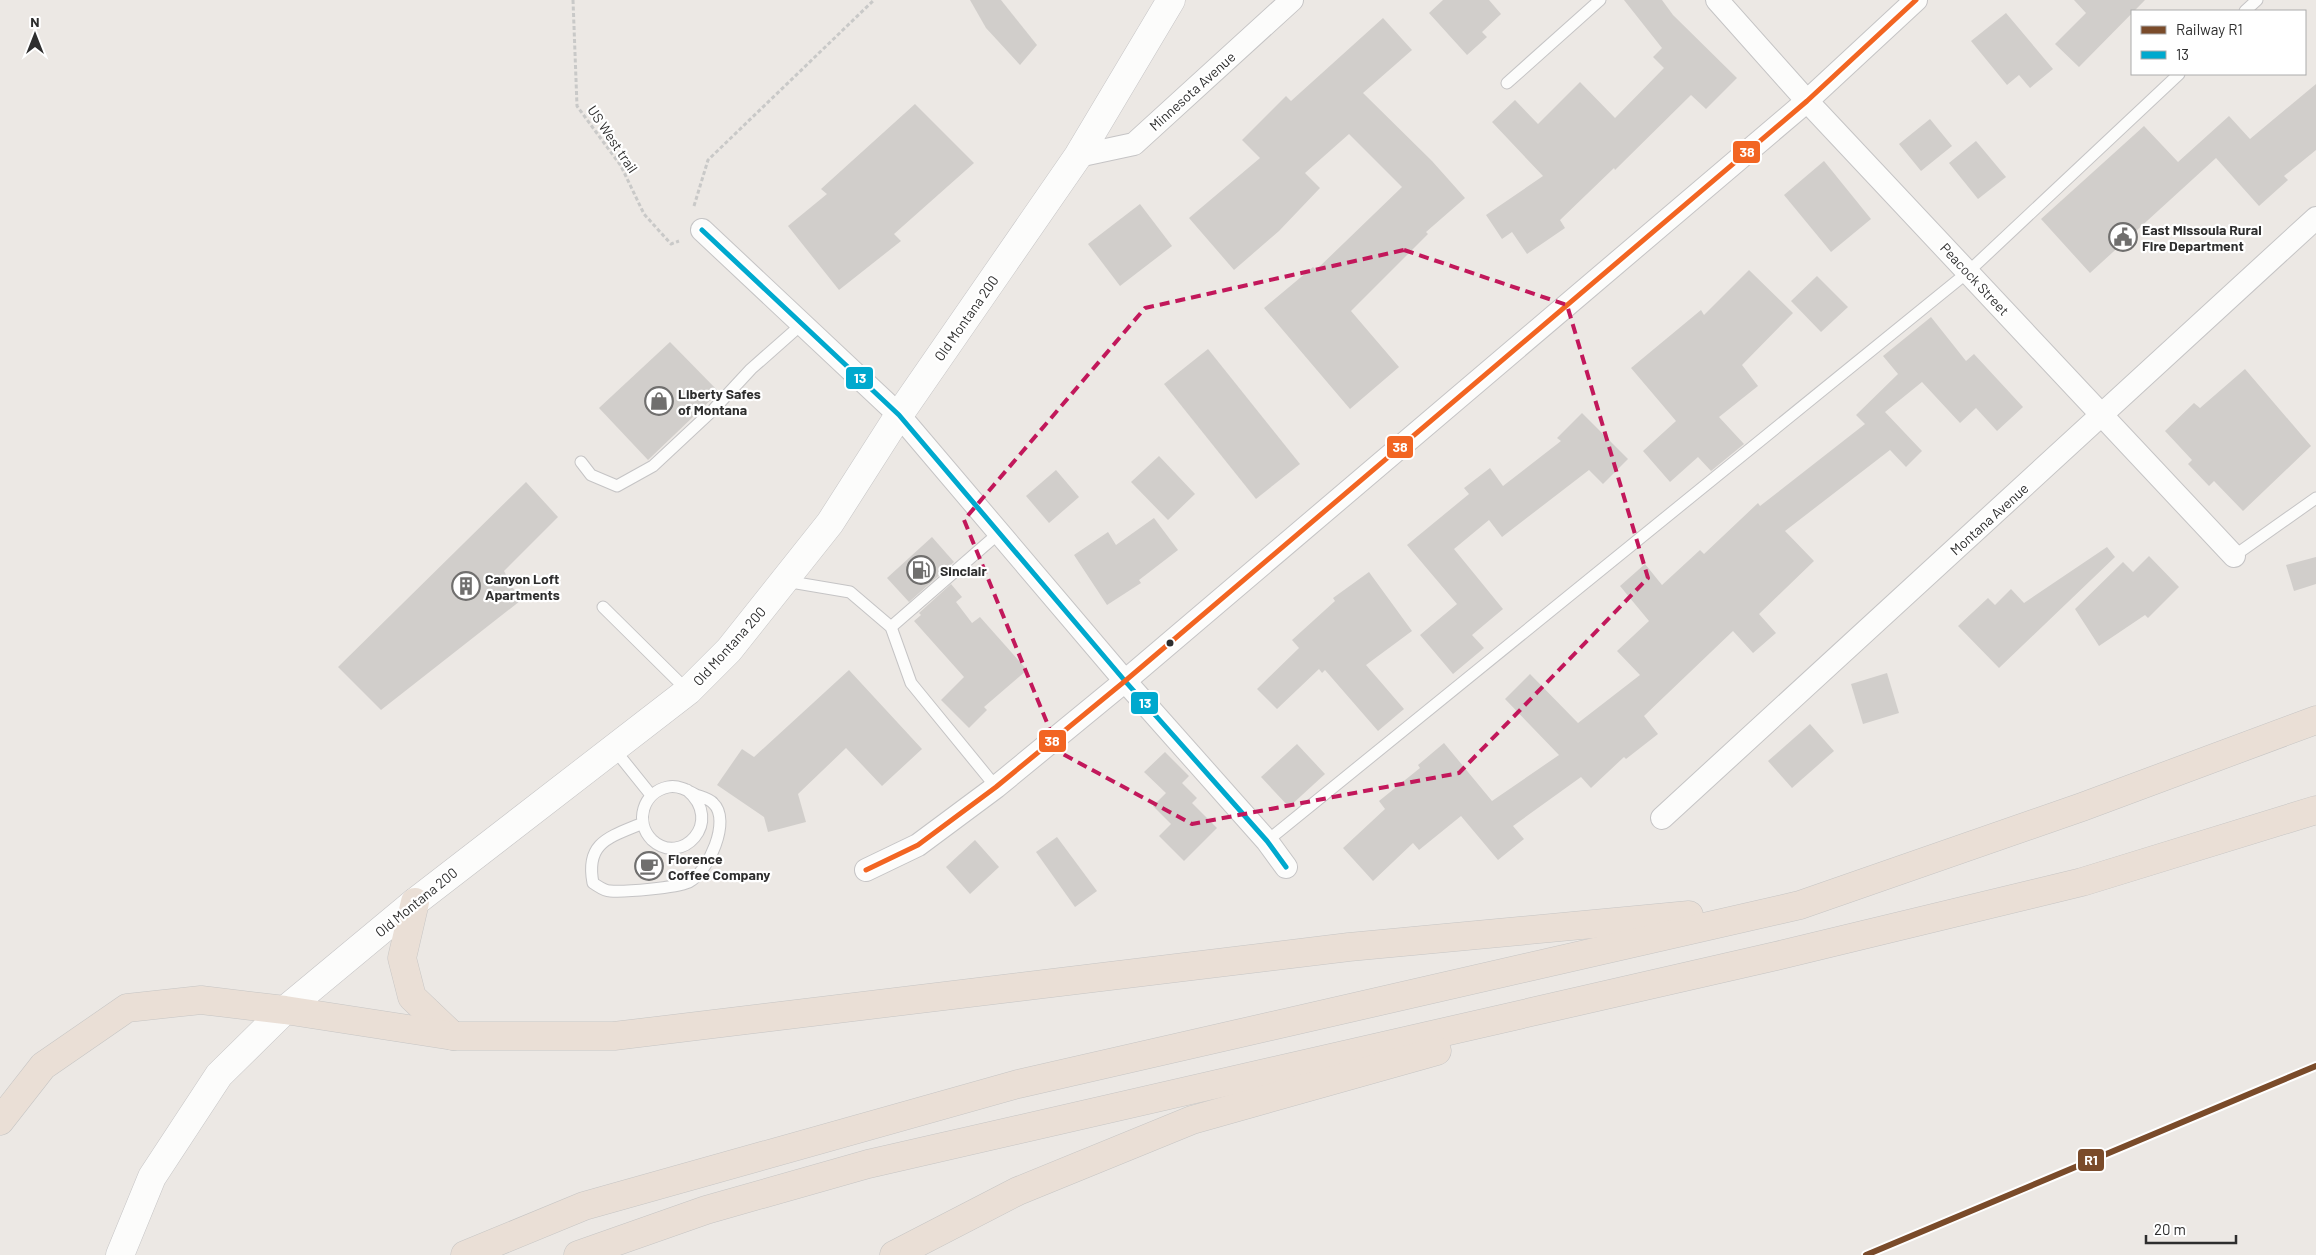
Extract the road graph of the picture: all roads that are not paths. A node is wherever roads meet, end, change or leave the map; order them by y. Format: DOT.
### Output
graph roads {
  1 [pos="1171,0"];
  2 [pos="1292,0"];
  3 [pos="1600,0"];
  4 [pos="1717,0"];
  5 [pos="1916,0"];
  6 [pos="2257,0"];
  7 [pos="2246,10"];
  8 [pos="2178,75"];
  9 [pos="1508,83"];
  10 [pos="1807,101"];
  11 [pos="1078,156"];
  12 [pos="2316,218"];
  13 [pos="702,230"];
  14 [pos="1968,272"];
  15 [pos="802,324"];
  16 [pos="899,415"];
  17 [pos="2102,416"];
  18 [pos="581,462"];
  19 [pos="2316,498"];
  20 [pos="999,533"];
  21 [pos="2234,556"];
  22 [pos="785,581"];
  23 [pos="603,607"];
  24 [pos="891,627"];
  25 [pos="1125,681"];
  26 [pos="688,691"];
  27 [pos="2316,720"];
  28 [pos="614,749"];
  29 [pos="996,787"];
  30 [pos="687,790"];
  31 [pos="651,796"];
  32 [pos="2316,810"];
  33 [pos="1662,818"];
  34 [pos="643,823"];
  35 [pos="1267,841"];
  36 [pos="1286,867"];
  37 [pos="866,870"];
  38 [pos="414,902"];
  39 [pos="1800,904"];
  40 [pos="1776,956"];
  41 [pos="285,1010"];
  42 [pos="453,1036"];
  43 [pos="0,1121"];
  44 [pos="120,1255"];
  45 [pos="465,1255"];
  46 [pos="578,1255"];
  47 [pos="894,1255"];
  1 -- 11 [label="main road, Old Montana 200"];
  2 -- 11 [label="street, Minnesota Avenue"];
  3 -- 9 [label="lane"];
  4 -- 10 [label="street, Peacock Street"];
  5 -- 10 [label="street"];
  6 -- 7 [label="lane"];
  8 -- 14 [label="lane"];
  10 -- 14 [label="street, Peacock Street"];
  10 -- 25 [label="street"];
  11 -- 16 [label="main road, Old Montana 200"];
  12 -- 17 [label="street, Montana Avenue"];
  13 -- 15 [label="street"];
  14 -- 17 [label="street, Peacock Street"];
  14 -- 35 [label="lane"];
  15 -- 16 [label="street"];
  15 -- 18 [label="lane"];
  16 -- 20 [label="street"];
  16 -- 22 [label="main road, Old Montana 200"];
  17 -- 21 [label="street, Peacock Street"];
  17 -- 33 [label="street, Montana Avenue"];
  19 -- 21 [label="lane"];
  20 -- 24 [label="lane"];
  20 -- 25 [label="street"];
  22 -- 24 [label="lane"];
  22 -- 26 [label="main road, Old Montana 200"];
  23 -- 26 [label="lane"];
  24 -- 29 [label="lane"];
  25 -- 29 [label="street"];
  25 -- 35 [label="street"];
  26 -- 28 [label="main road, Old Montana 200"];
  27 -- 39 [label="highway"];
  28 -- 31 [label="lane"];
  28 -- 38 [label="main road, Old Montana 200"];
  29 -- 37 [label="street"];
  30 -- 31 [label="lane"];
  30 -- 34 [label="lane"];
  30 -- 34 [label="lane"];
  31 -- 34 [label="lane"];
  32 -- 40 [label="highway"];
  35 -- 36 [label="street"];
  38 -- 41 [label="main road, Old Montana 200"];
  38 -- 42 [label="highway"];
  39 -- 42 [label="highway"];
  39 -- 45 [label="highway"];
  40 -- 46 [label="highway"];
  40 -- 47 [label="highway"];
  41 -- 42 [label="highway"];
  41 -- 43 [label="highway"];
  41 -- 44 [label="main road, Old Montana 200"];
}
